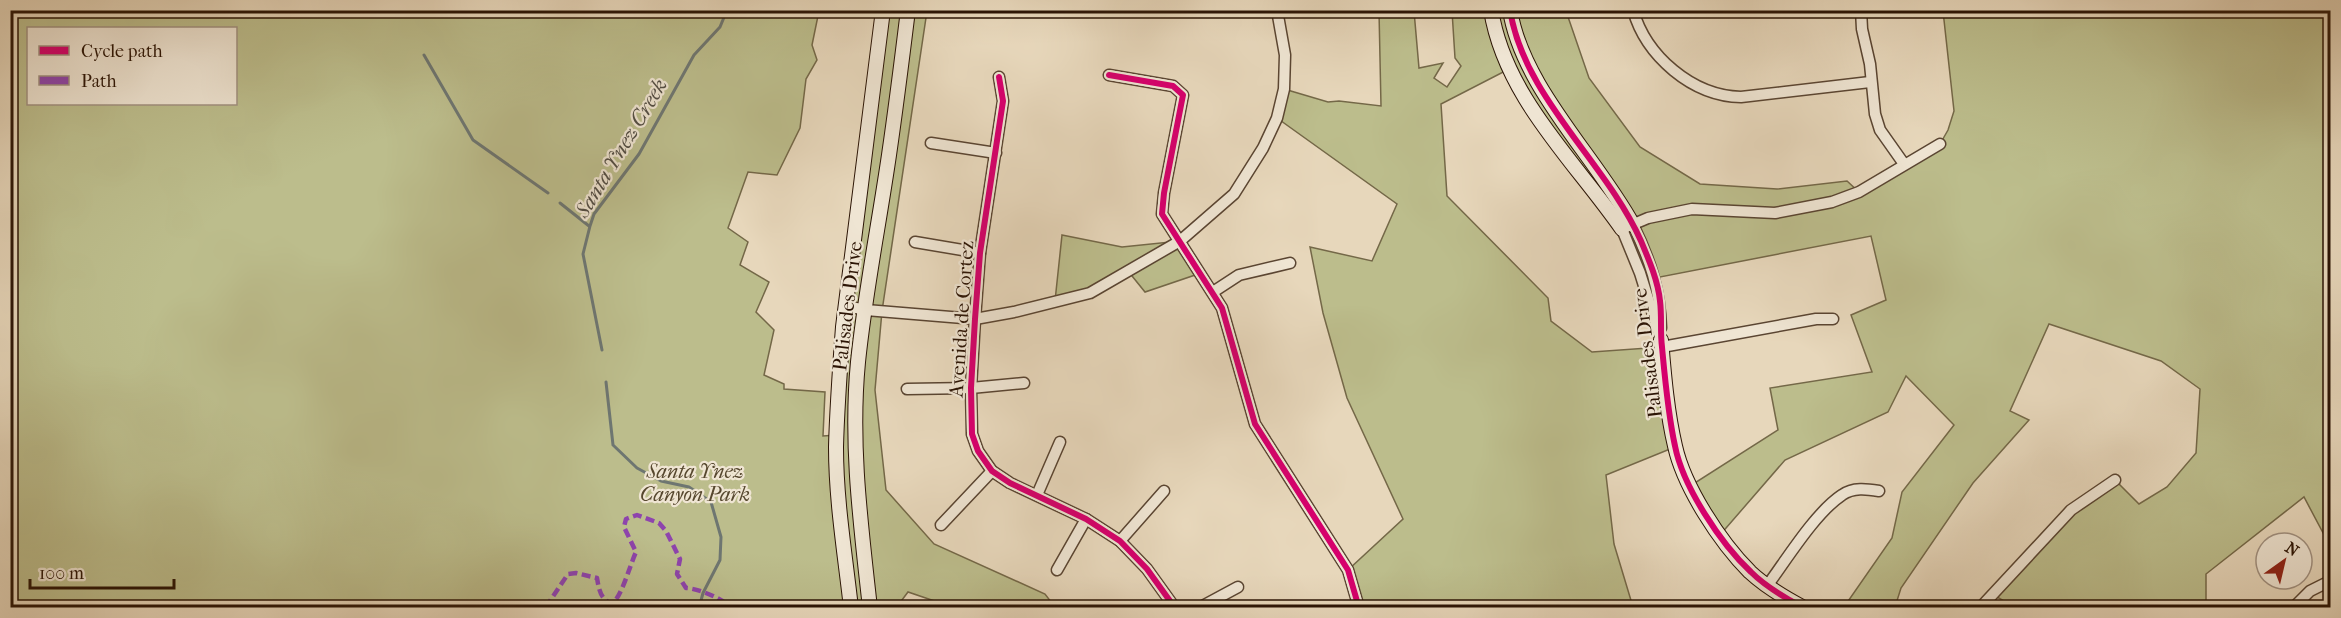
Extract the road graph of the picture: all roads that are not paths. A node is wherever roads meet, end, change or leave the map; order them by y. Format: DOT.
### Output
graph roads {
  1 [pos="883,10"];
  2 [pos="908,10"];
  3 [pos="1277,10"];
  4 [pos="1491,10"];
  5 [pos="1509,10"];
  6 [pos="1633,10"];
  7 [pos="1861,10"];
  8 [pos="1109,75"];
  9 [pos="999,77"];
  10 [pos="1870,82"];
  11 [pos="931,143"];
  12 [pos="1940,144"];
  13 [pos="996,153"];
  14 [pos="1904,164"];
  15 [pos="1627,227"];
  16 [pos="1180,241"];
  17 [pos="915,242"];
  18 [pos="980,253"];
  19 [pos="1290,263"];
  20 [pos="1213,292"];
  21 [pos="846,306"];
  22 [pos="866,310"];
  23 [pos="975,319"];
  24 [pos="1833,319"];
  25 [pos="1661,343"];
  26 [pos="1024,383"];
  27 [pos="971,388"];
  28 [pos="907,389"];
  29 [pos="837,442"];
  30 [pos="855,442"];
  31 [pos="1060,442"];
  32 [pos="992,471"];
  33 [pos="2115,480"];
  34 [pos="1164,490"];
  35 [pos="1879,491"];
  36 [pos="1037,495"];
  37 [pos="1086,519"];
  38 [pos="941,525"];
  39 [pos="1120,542"];
  40 [pos="1057,570"];
  41 [pos="2331,581"];
  42 [pos="1767,586"];
  43 [pos="1238,587"];
  44 [pos="851,608"];
  45 [pos="870,608"];
  46 [pos="1175,608"];
  47 [pos="1199,608"];
  48 [pos="1359,608"];
  49 [pos="1804,608"];
  50 [pos="1980,608"];
  51 [pos="2294,608"];
  1 -- 21 [label="street, Palisades Drive"];
  2 -- 22 [label="street, Palisades Drive"];
  3 -- 16 [label="street"];
  4 -- 15 [label="street, Palisades Drive"];
  5 -- 15 [label="street, Palisades Drive"];
  6 -- 10 [label="street"];
  7 -- 10 [label="street"];
  8 -- 16 [label="street"];
  9 -- 13 [label="street, Avenida de Cortez"];
  10 -- 14 [label="street"];
  11 -- 13 [label="street"];
  12 -- 14 [label="street"];
  13 -- 18 [label="street, Avenida de Cortez"];
  14 -- 15 [label="street"];
  15 -- 25 [label="street, Palisades Drive"];
  16 -- 20 [label="street"];
  16 -- 23 [label="street"];
  17 -- 18 [label="street"];
  18 -- 23 [label="street, Avenida de Cortez"];
  19 -- 20 [label="street"];
  20 -- 48 [label="street"];
  21 -- 22 [label="street"];
  21 -- 29 [label="street, Palisades Drive"];
  22 -- 23 [label="street"];
  22 -- 30 [label="street, Palisades Drive"];
  23 -- 27 [label="street, Avenida de Cortez"];
  24 -- 25 [label="street"];
  25 -- 42 [label="street, Palisades Drive"];
  26 -- 27 [label="street"];
  27 -- 28 [label="street"];
  27 -- 32 [label="street, Avenida de Cortez"];
  29 -- 30 [label="street"];
  29 -- 44 [label="street, Palisades Drive"];
  30 -- 45 [label="street, Palisades Drive"];
  31 -- 36 [label="street"];
  32 -- 36 [label="street, Avenida de Cortez"];
  32 -- 38 [label="street"];
  33 -- 50 [label="street"];
  34 -- 39 [label="street"];
  35 -- 42 [label="street"];
  36 -- 37 [label="street, Avenida de Cortez"];
  37 -- 39 [label="street, Avenida de Cortez"];
  37 -- 40 [label="street"];
  39 -- 46 [label="street, Avenida de Cortez"];
  41 -- 51 [label="street"];
  42 -- 49 [label="street, Palisades Drive"];
  43 -- 47 [label="street"];
}
